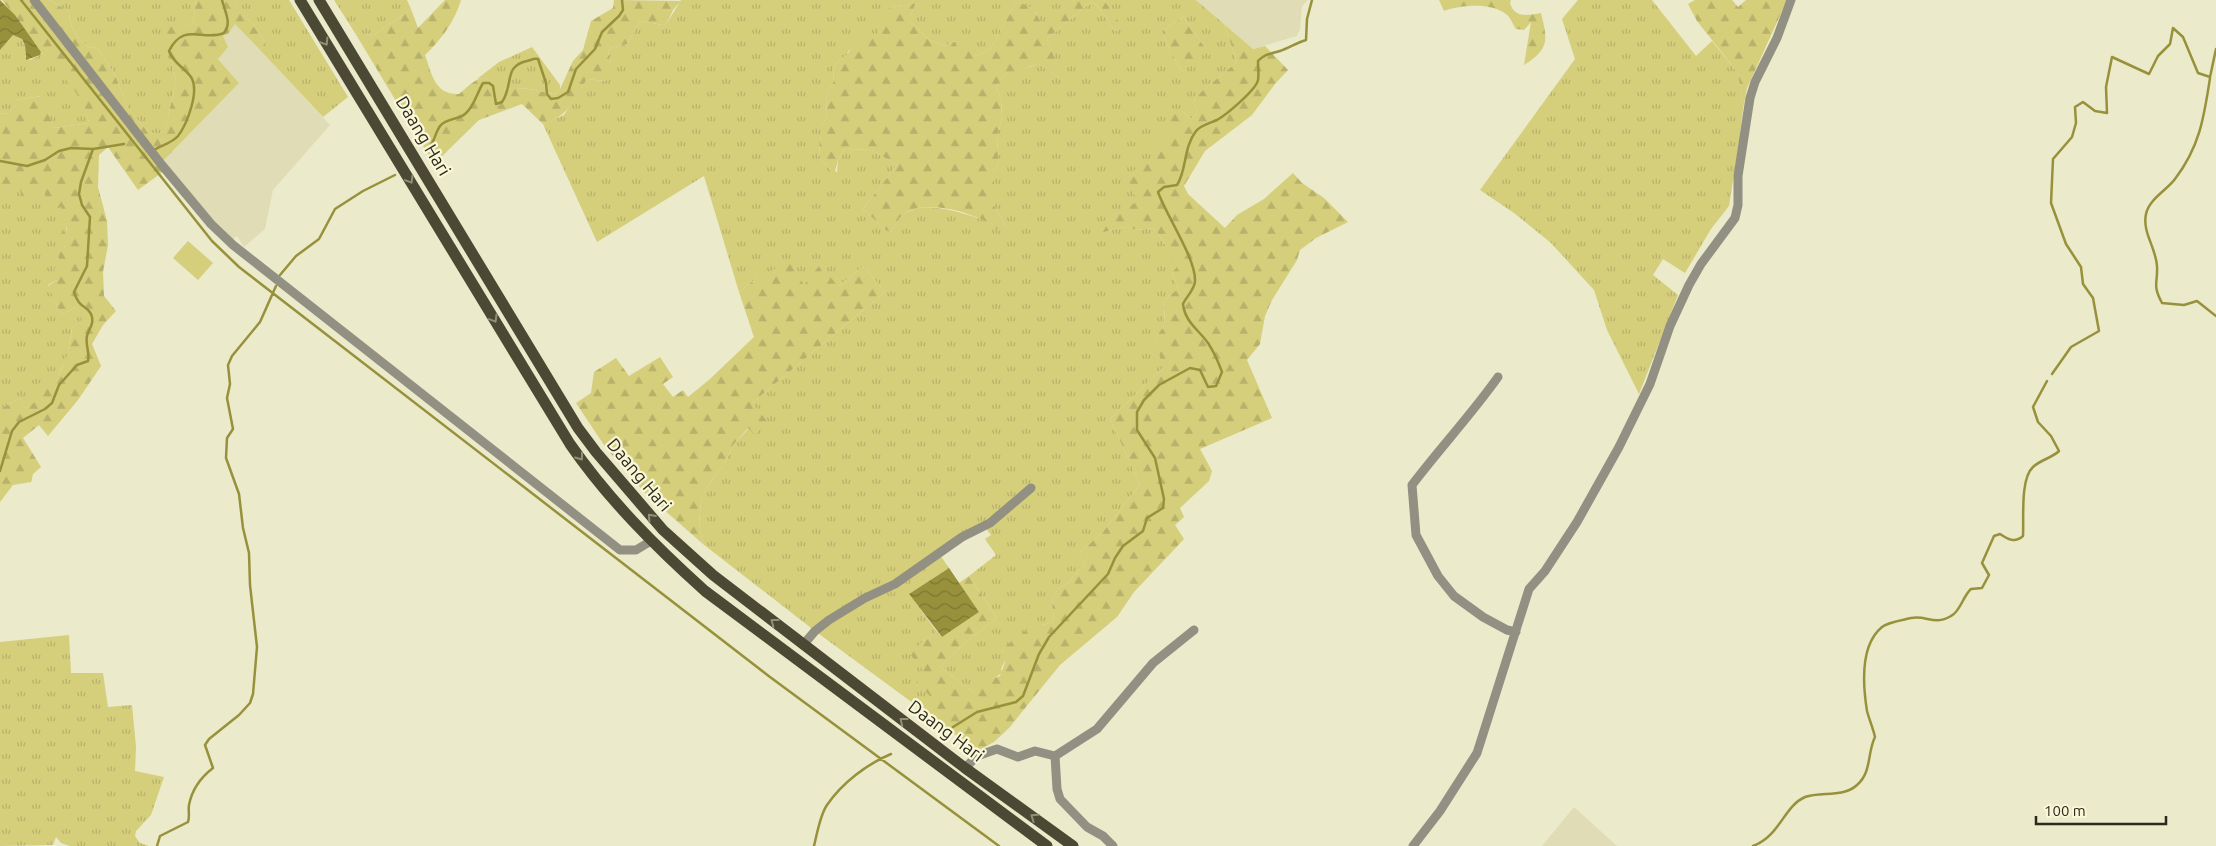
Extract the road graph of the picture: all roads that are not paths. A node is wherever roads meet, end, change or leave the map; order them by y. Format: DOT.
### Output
graph roads {
  1 [pos="34,0"];
  2 [pos="300,0"];
  3 [pos="319,0"];
  4 [pos="1791,0"];
  5 [pos="1498,377"];
  6 [pos="1031,488"];
  7 [pos="651,541"];
  8 [pos="1194,630"];
  9 [pos="1516,632"];
  10 [pos="804,644"];
  11 [pos="1056,756"];
  12 [pos="965,768"];
  13 [pos="1047,846"];
  14 [pos="1073,846"];
  15 [pos="1113,846"];
  16 [pos="1413,846"];
  1 -- 7 [label="street"];
  2 -- 7 [label="main road, Daang Hari, one-way"];
  10 -- 3 [label="main road, Daang Hari, one-way"];
  4 -- 9 [label="street"];
  5 -- 9 [label="street"];
  6 -- 10 [label="street"];
  7 -- 13 [label="main road, Daang Hari"];
  8 -- 11 [label="street"];
  9 -- 16 [label="street"];
  12 -- 10 [label="main road, Daang Hari, one-way"];
  11 -- 12 [label="street"];
  11 -- 15 [label="street"];
  14 -- 12 [label="main road, Daang Hari, one-way"];
}
